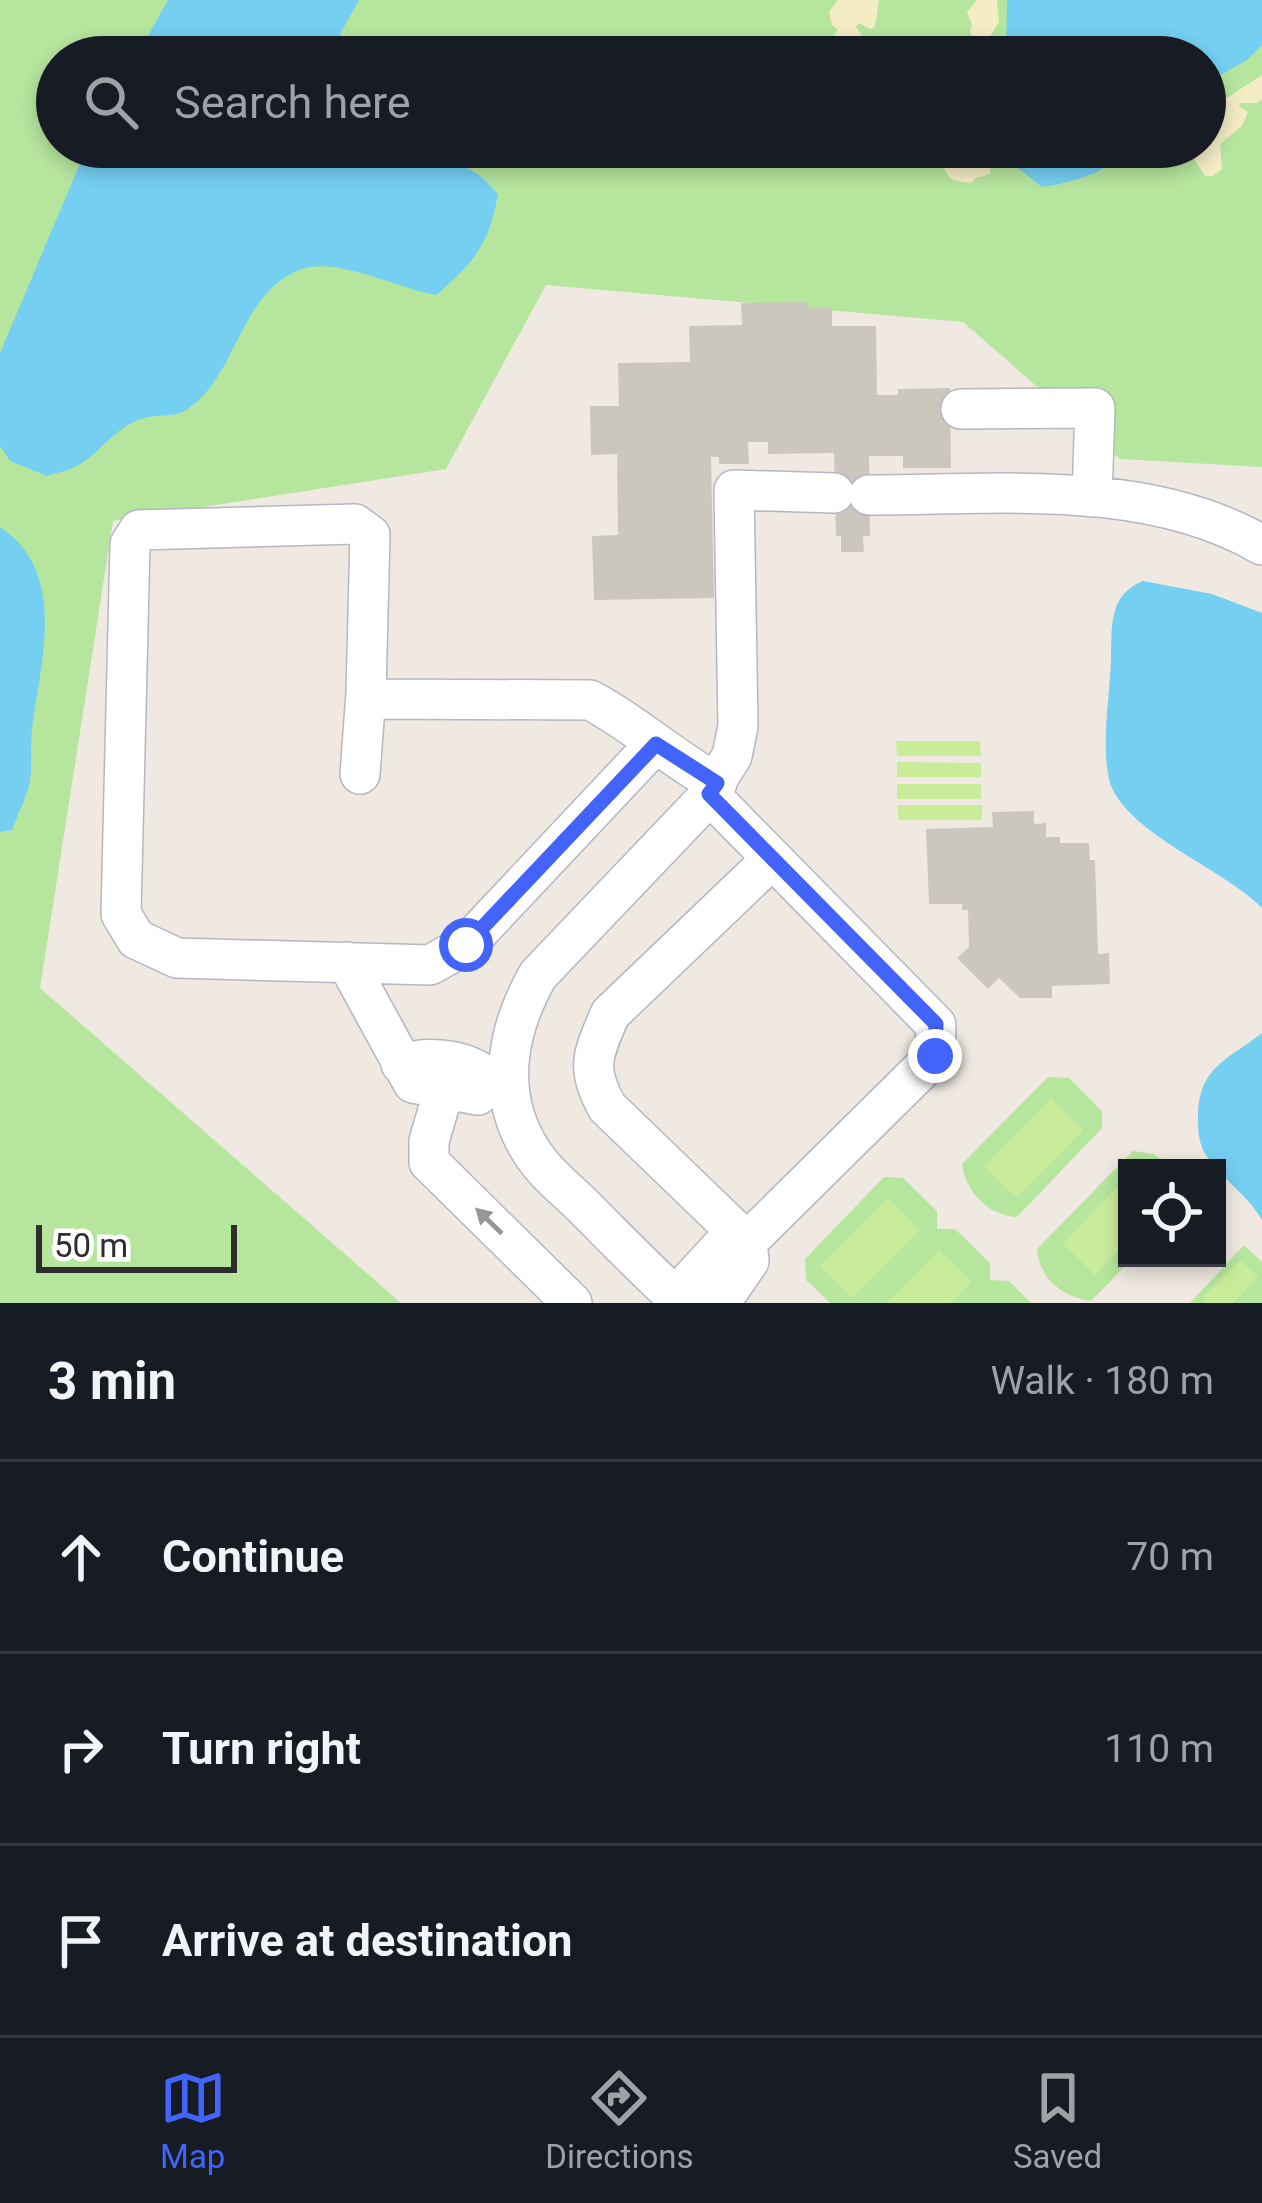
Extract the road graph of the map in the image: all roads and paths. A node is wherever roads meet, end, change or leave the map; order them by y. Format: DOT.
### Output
graph roads {
  1 [pos="961,409"];
  2 [pos="1092,497"];
  3 [pos="1262,545"];
  4 [pos="366,693"];
  5 [pos="656,744"];
  6 [pos="360,775"];
  7 [pos="713,789"];
  8 [pos="772,859"];
  9 [pos="347,962"];
  10 [pos="401,1064"];
  11 [pos="500,1083"];
  12 [pos="444,1090"];
  13 [pos="747,1242"];
  14 [pos="679,1300"];
  15 [pos="572,1303"];
  16 [pos="720,1303"];
  1 -- 2 [label="street"];
  2 -- 3 [label="street"];
  2 -- 7 [label="street"];
  4 -- 5 [label="street"];
  4 -- 6 [label="street"];
  4 -- 9 [label="street"];
  5 -- 7 [label="street"];
  5 -- 9 [label="street"];
  7 -- 8 [label="street"];
  7 -- 11 [label="street"];
  8 -- 13 [label="street"];
  8 -- 13 [label="street"];
  9 -- 10 [label="street"];
  10 -- 11 [label="street"];
  10 -- 12 [label="street"];
  11 -- 12 [label="street"];
  11 -- 14 [label="street"];
  15 -- 12 [label="street, one-way"];
  13 -- 14 [label="street"];
  13 -- 16 [label="street"];
}
